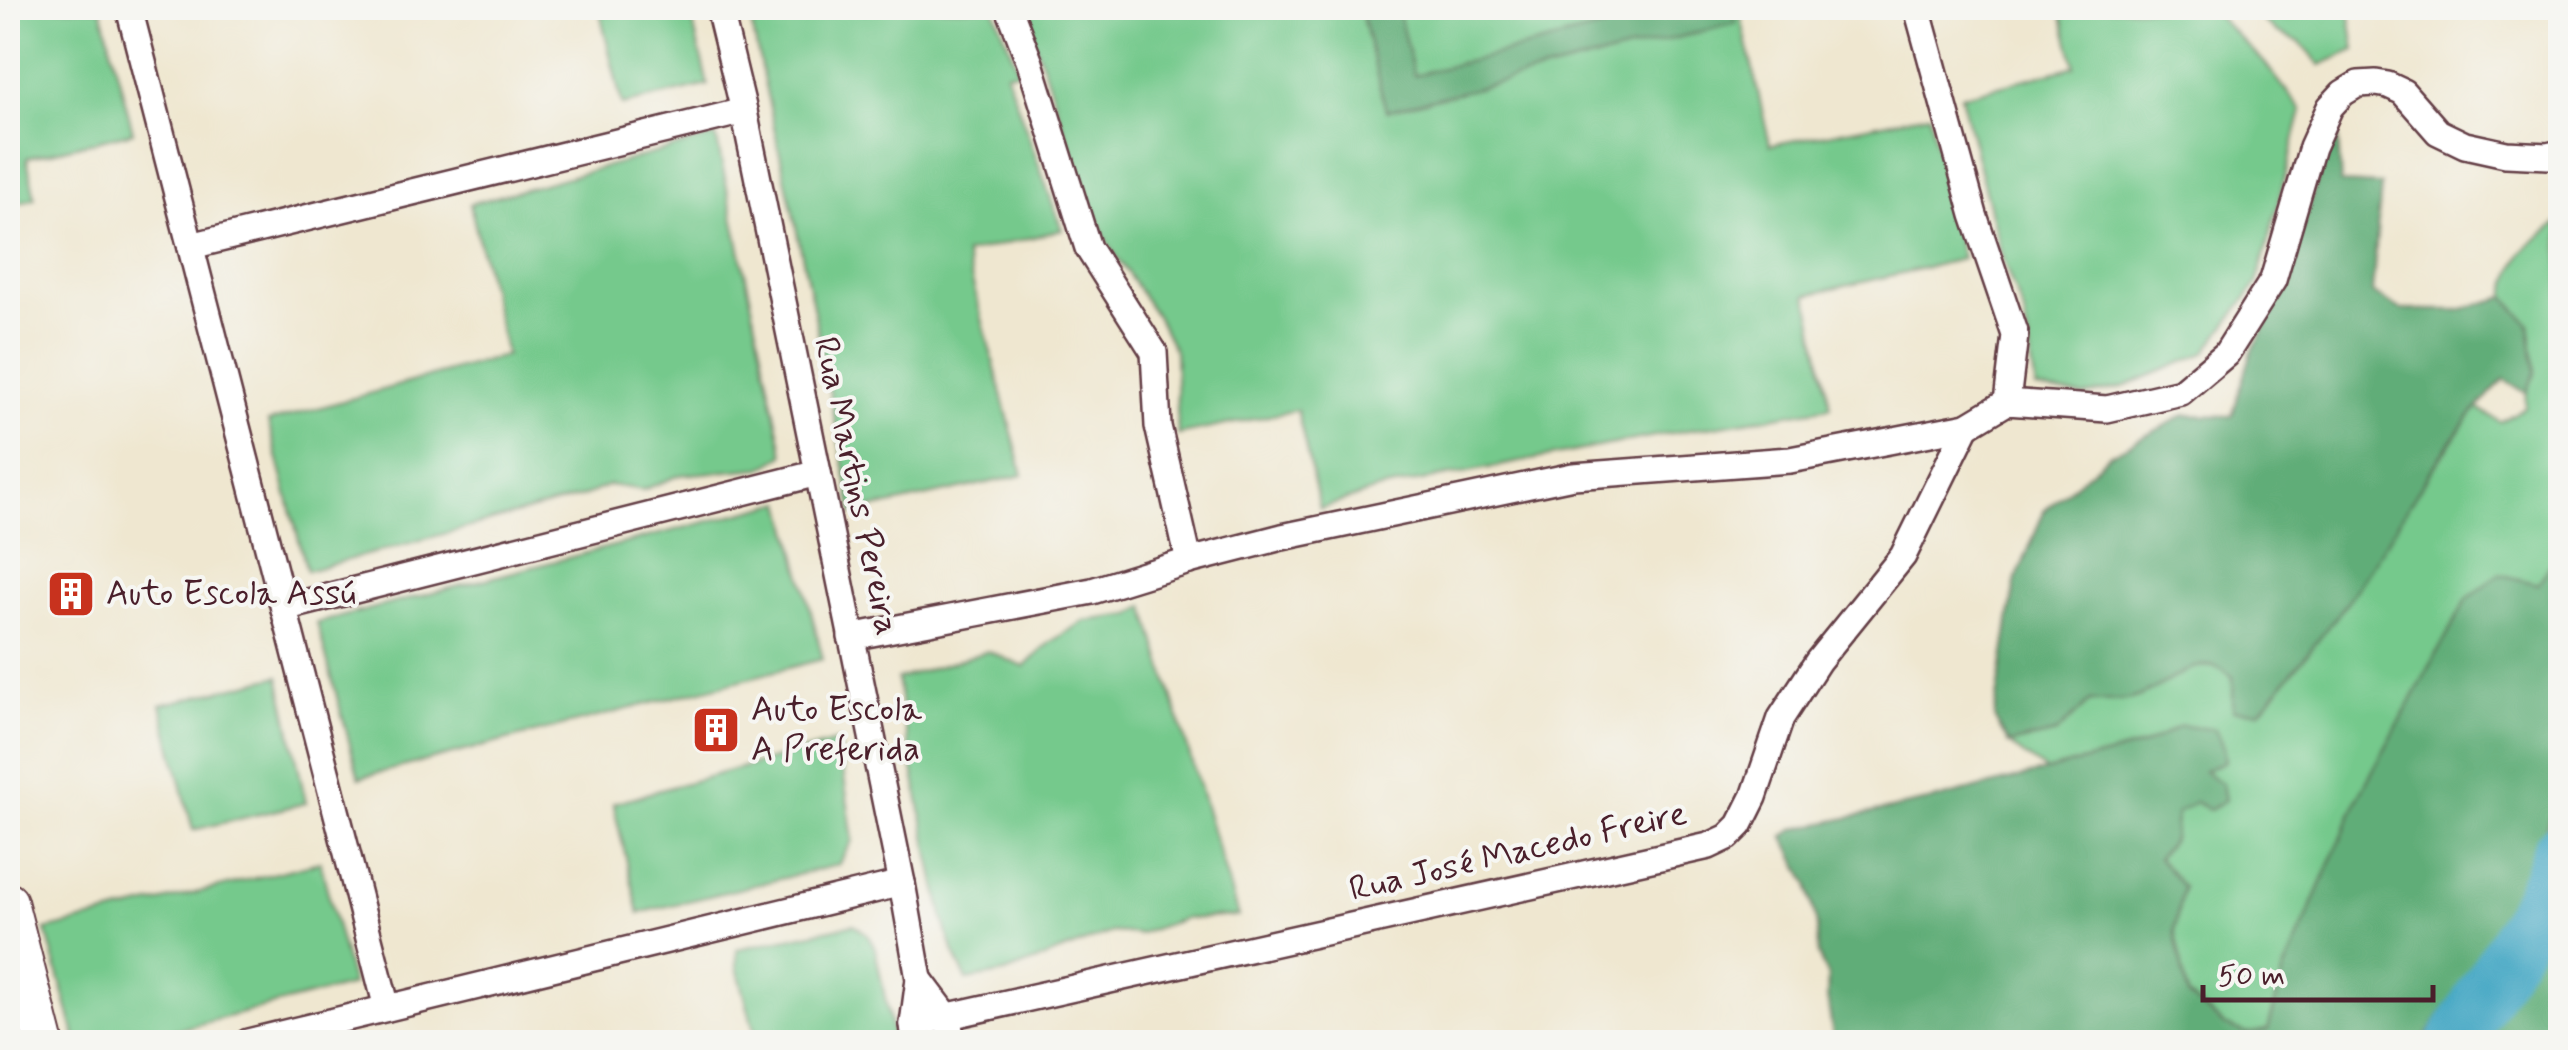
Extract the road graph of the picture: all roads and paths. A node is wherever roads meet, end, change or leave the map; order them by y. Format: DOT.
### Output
graph roads {
  1 [pos="129,8"];
  2 [pos="719,8"];
  3 [pos="1009,8"];
  4 [pos="1917,8"];
  5 [pos="744,111"];
  6 [pos="2560,154"];
  7 [pos="191,246"];
  8 [pos="2006,402"];
  9 [pos="1967,426"];
  10 [pos="818,473"];
  11 [pos="1190,561"];
  12 [pos="284,608"];
  13 [pos="851,637"];
  14 [pos="902,883"];
  15 [pos="8,902"];
  16 [pos="919,979"];
  17 [pos="20,1005"];
  18 [pos="387,1008"];
  19 [pos="946,1015"];
  20 [pos="914,1033"];
  21 [pos="44,1042"];
  22 [pos="248,1042"];
  23 [pos="953,1042"];
  1 -- 7 [label="street"];
  2 -- 5 [label="street, Rua Martins Pereira"];
  3 -- 11 [label="street"];
  4 -- 8 [label="street"];
  5 -- 7 [label="street"];
  5 -- 10 [label="street, Rua Martins Pereira"];
  6 -- 8 [label="street"];
  7 -- 12 [label="street"];
  8 -- 9 [label="street"];
  9 -- 11 [label="street"];
  9 -- 19 [label="street, Rua José Macedo Freire"];
  10 -- 12 [label="street"];
  10 -- 13 [label="street, Rua Martins Pereira"];
  11 -- 13 [label="street"];
  12 -- 18 [label="street"];
  13 -- 14 [label="street, Rua Martins Pereira"];
  14 -- 16 [label="street, Rua Martins Pereira"];
  14 -- 18 [label="street"];
  15 -- 17 [label="main road"];
  16 -- 19 [label="street"];
  16 -- 20 [label="street"];
  17 -- 21 [label="main road"];
  18 -- 22 [label="street"];
  19 -- 20 [label="street, Rua José Macedo Freire"];
  19 -- 23 [label="street"];
}
